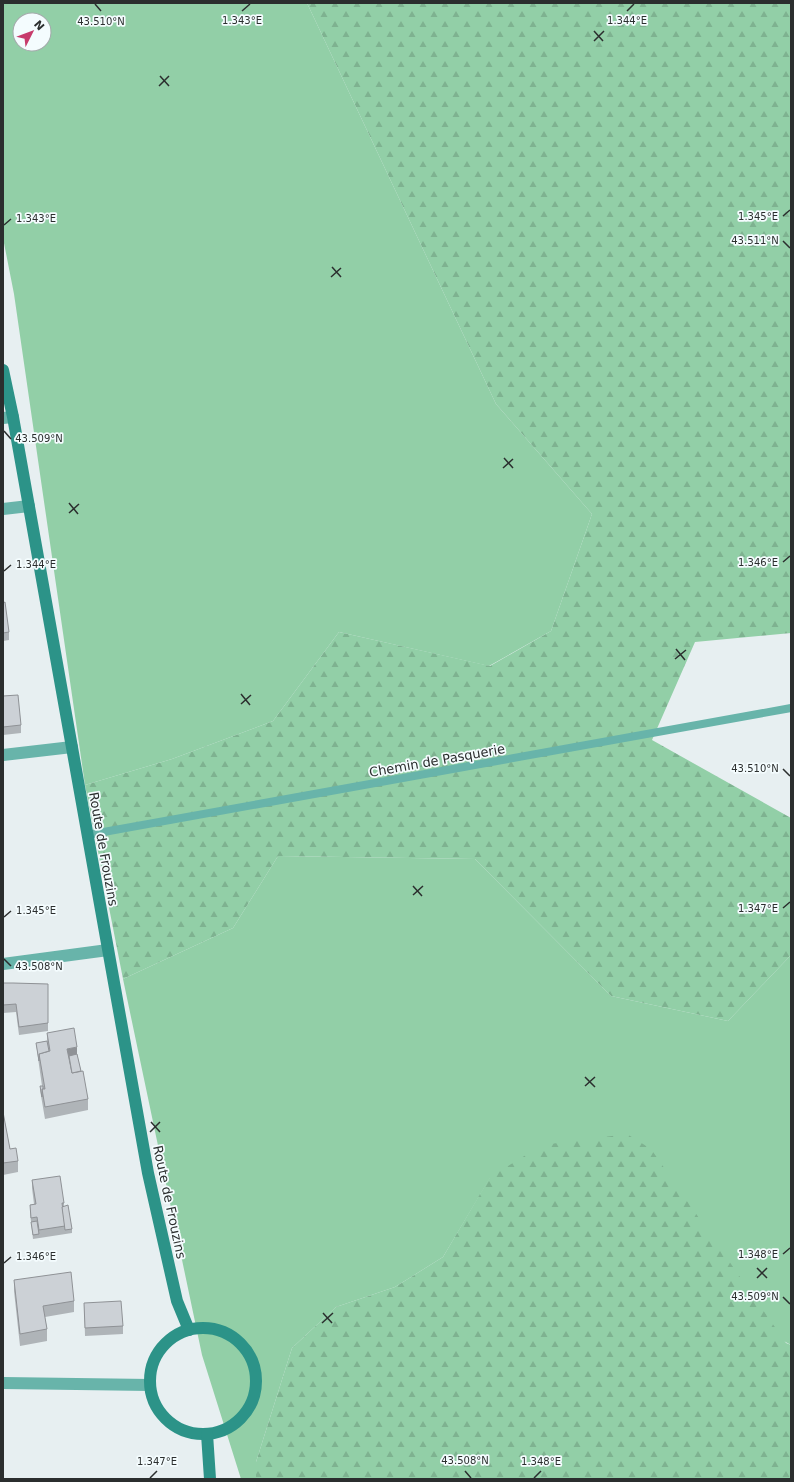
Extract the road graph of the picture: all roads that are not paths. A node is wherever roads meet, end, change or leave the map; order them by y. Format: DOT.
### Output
graph roads {
  1 [pos="3,370"];
  2 [pos="8,417"];
  3 [pos="29,506"];
  4 [pos="3,509"];
  5 [pos="791,708"];
  6 [pos="72,747"];
  7 [pos="3,755"];
  8 [pos="87,835"];
  9 [pos="108,950"];
  10 [pos="3,964"];
  11 [pos="188,1330"];
  12 [pos="3,1382"];
  13 [pos="150,1384"];
  14 [pos="206,1434"];
  15 [pos="210,1479"];
  1 -- 2 [label="main road, Route de Frouzins"];
  2 -- 3 [label="main road, Route de Frouzins"];
  3 -- 4 [label="street"];
  3 -- 6 [label="main road, Route de Frouzins"];
  5 -- 8 [label="lane, Chemin de Pasquerie"];
  6 -- 7 [label="street"];
  6 -- 8 [label="main road, Route de Frouzins"];
  8 -- 9 [label="main road, Route de Frouzins"];
  9 -- 10 [label="street"];
  9 -- 11 [label="main road, Route de Frouzins"];
  11 -- 13 [label="main road"];
  11 -- 14 [label="main road"];
  12 -- 13 [label="street"];
  13 -- 14 [label="main road"];
  14 -- 15 [label="main road"];
}
